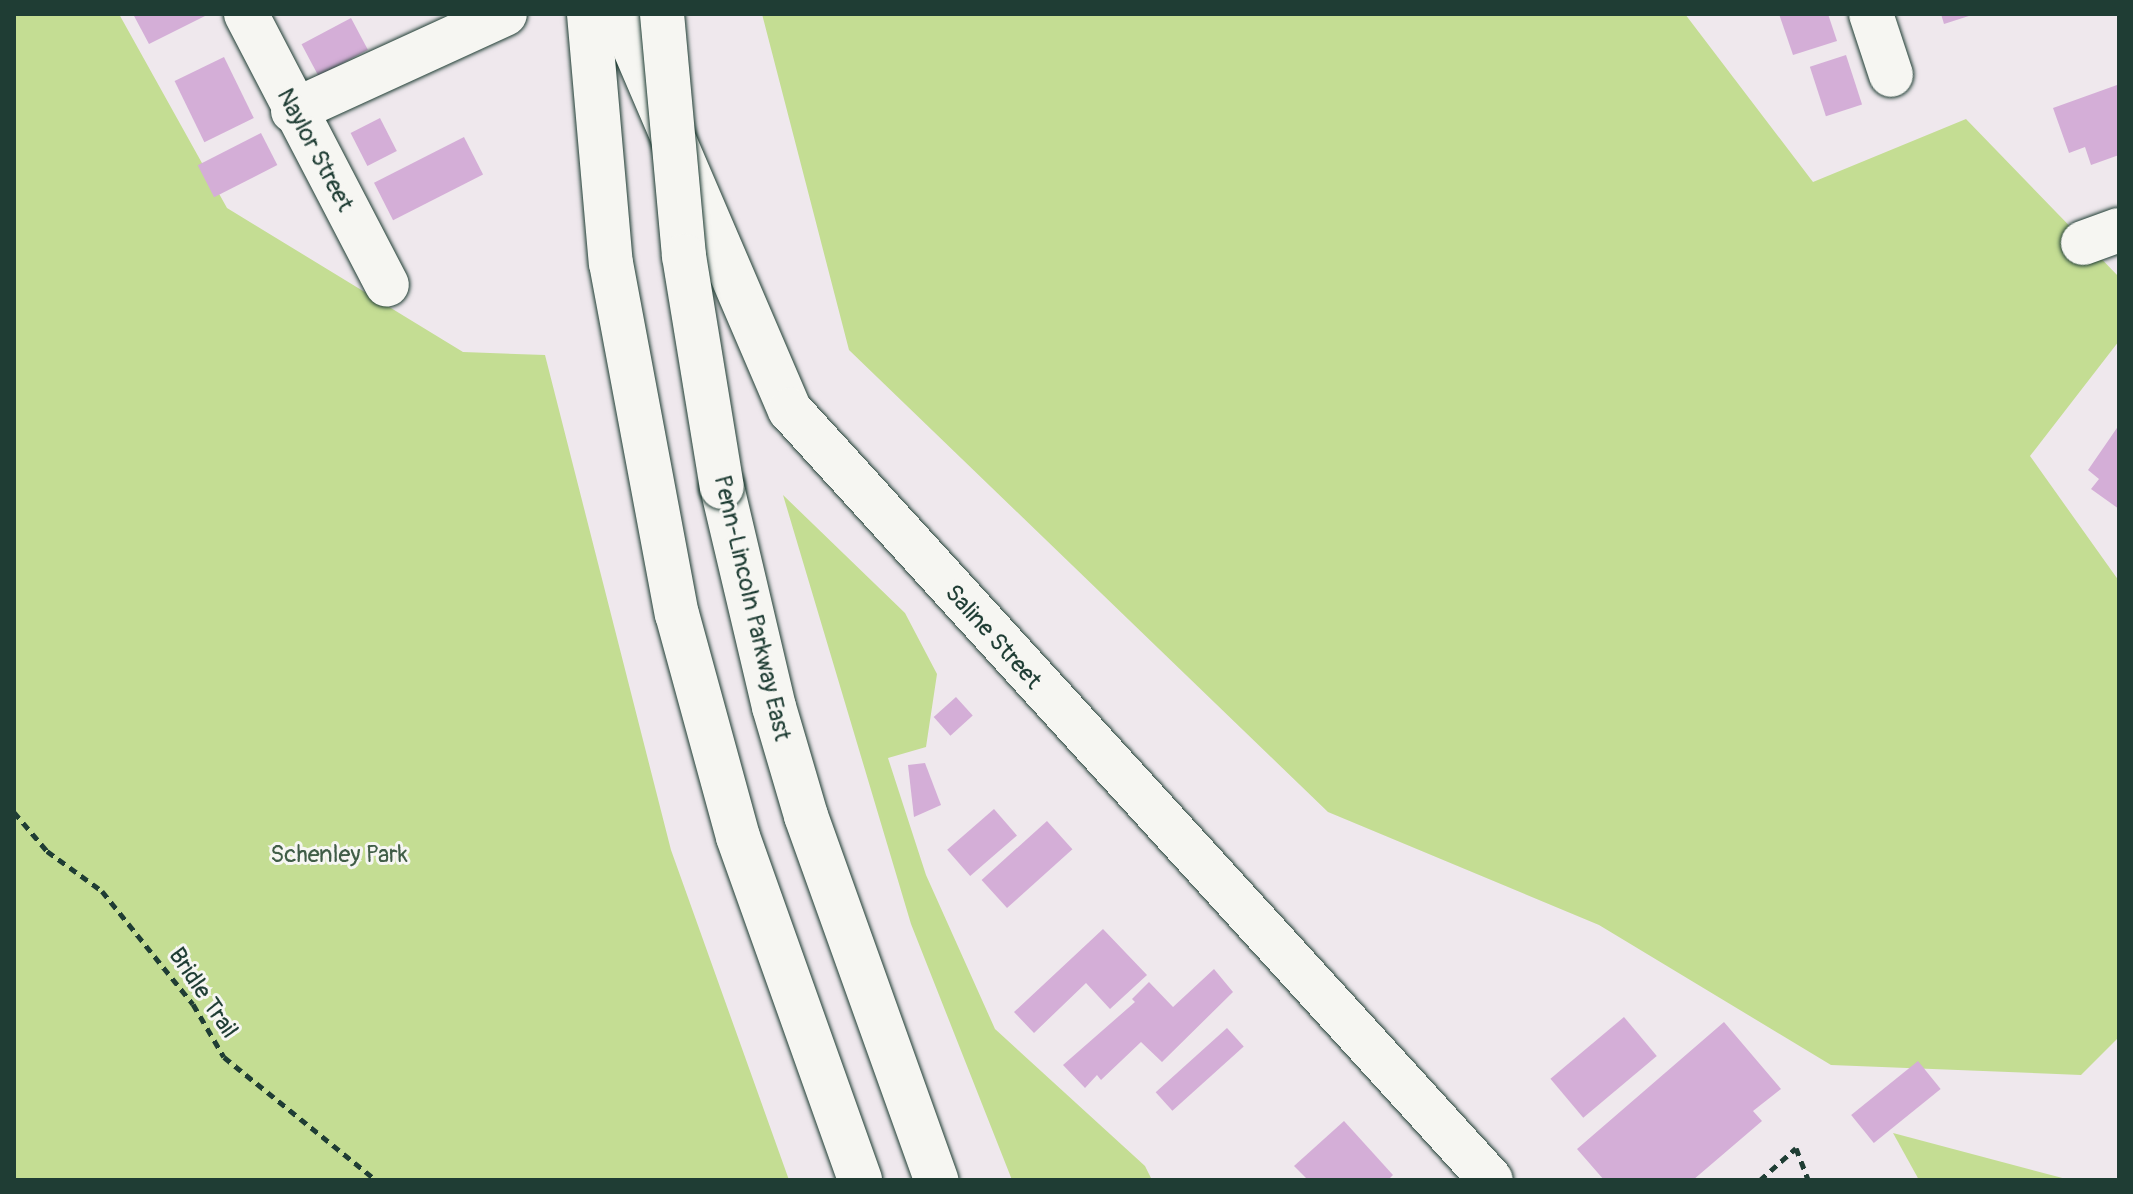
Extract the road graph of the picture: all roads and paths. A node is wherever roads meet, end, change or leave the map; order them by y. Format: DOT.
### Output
graph roads {
  1 [pos="246,14"];
  2 [pos="505,14"];
  3 [pos="589,14"];
  4 [pos="620,14"];
  5 [pos="662,14"];
  6 [pos="1871,14"];
  7 [pos="1891,75"];
  8 [pos="293,111"];
  9 [pos="387,285"];
  10 [pos="14,812"];
  11 [pos="376,1180"];
  12 [pos="860,1180"];
  13 [pos="936,1180"];
  14 [pos="1491,1180"];
  15 [pos="1760,1180"];
  16 [pos="1808,1180"];
  1 -- 8 [label="main road, Naylor Street"];
  2 -- 8 [label="main road"];
  3 -- 12 [label="main road"];
  4 -- 14 [label="main road, Saline Street"];
  5 -- 13 [label="main road, Penn-Lincoln Parkway East, bridge"];
  6 -- 7 [label="main road"];
  8 -- 9 [label="main road, Naylor Street"];
  10 -- 11 [label="path, Bridle Trail"];
  15 -- 16 [label="path"];
}
